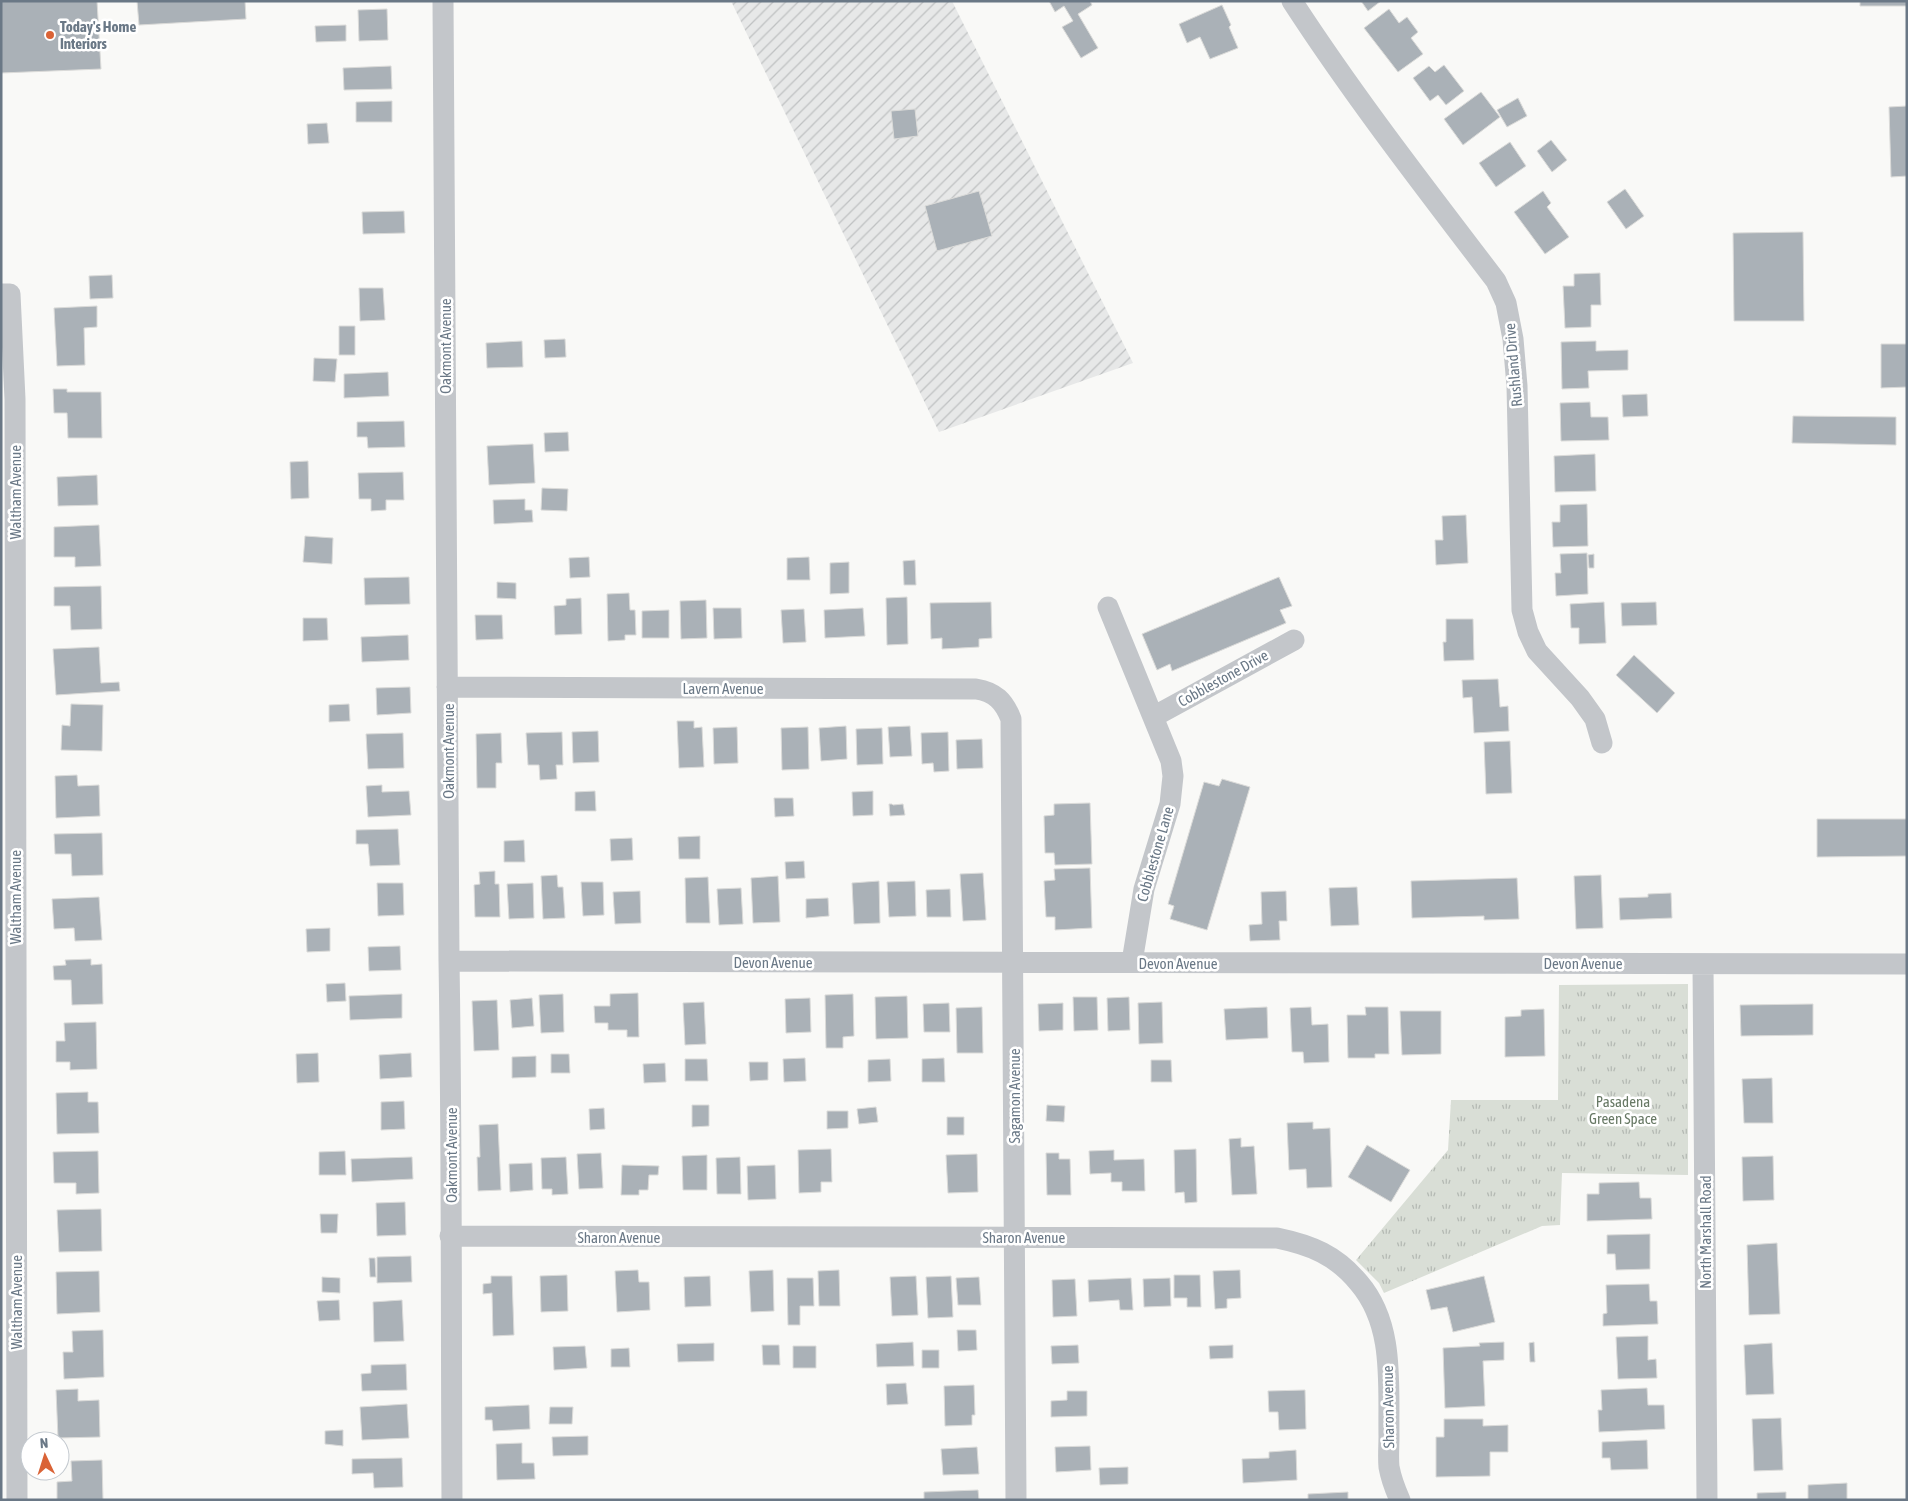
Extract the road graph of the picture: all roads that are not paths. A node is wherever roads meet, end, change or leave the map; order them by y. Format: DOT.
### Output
graph roads {
  1 [pos="443,1"];
  2 [pos="1292,1"];
  3 [pos="5,294"];
  4 [pos="1108,607"];
  5 [pos="8,635"];
  6 [pos="1294,640"];
  7 [pos="447,687"];
  8 [pos="998,697"];
  9 [pos="1153,717"];
  10 [pos="1602,743"];
  11 [pos="449,961"];
  12 [pos="1012,962"];
  13 [pos="1132,962"];
  14 [pos="1703,964"];
  15 [pos="1907,964"];
  16 [pos="8,1102"];
  17 [pos="450,1236"];
  18 [pos="1015,1238"];
  19 [pos="9,1353"];
  20 [pos="17,1500"];
  21 [pos="452,1500"];
  22 [pos="1016,1500"];
  23 [pos="1400,1500"];
  24 [pos="1707,1500"];
  1 -- 7 [label="street, Oakmont Avenue"];
  2 -- 10 [label="street, Rushland Drive"];
  3 -- 5 [label="street, Waltham Avenue"];
  4 -- 9 [label="street, Cobblestone Lane"];
  5 -- 16 [label="street, Waltham Avenue"];
  6 -- 9 [label="street, Cobblestone Drive"];
  7 -- 8 [label="street, Lavern Avenue"];
  7 -- 11 [label="street, Oakmont Avenue"];
  8 -- 12 [label="street, Sagamon Avenue"];
  9 -- 13 [label="street, Cobblestone Lane"];
  11 -- 12 [label="street, Devon Avenue"];
  11 -- 17 [label="street, Oakmont Avenue"];
  12 -- 13 [label="street, Devon Avenue"];
  12 -- 18 [label="street, Sagamon Avenue"];
  13 -- 14 [label="street, Devon Avenue"];
  14 -- 15 [label="street, Devon Avenue"];
  14 -- 24 [label="street, North Marshall Road"];
  16 -- 19 [label="street, Waltham Avenue"];
  17 -- 18 [label="street, Sharon Avenue"];
  17 -- 21 [label="street, Oakmont Avenue"];
  18 -- 22 [label="street, Sagamon Avenue"];
  18 -- 23 [label="street, Sharon Avenue"];
  19 -- 20 [label="street, Waltham Avenue"];
}
